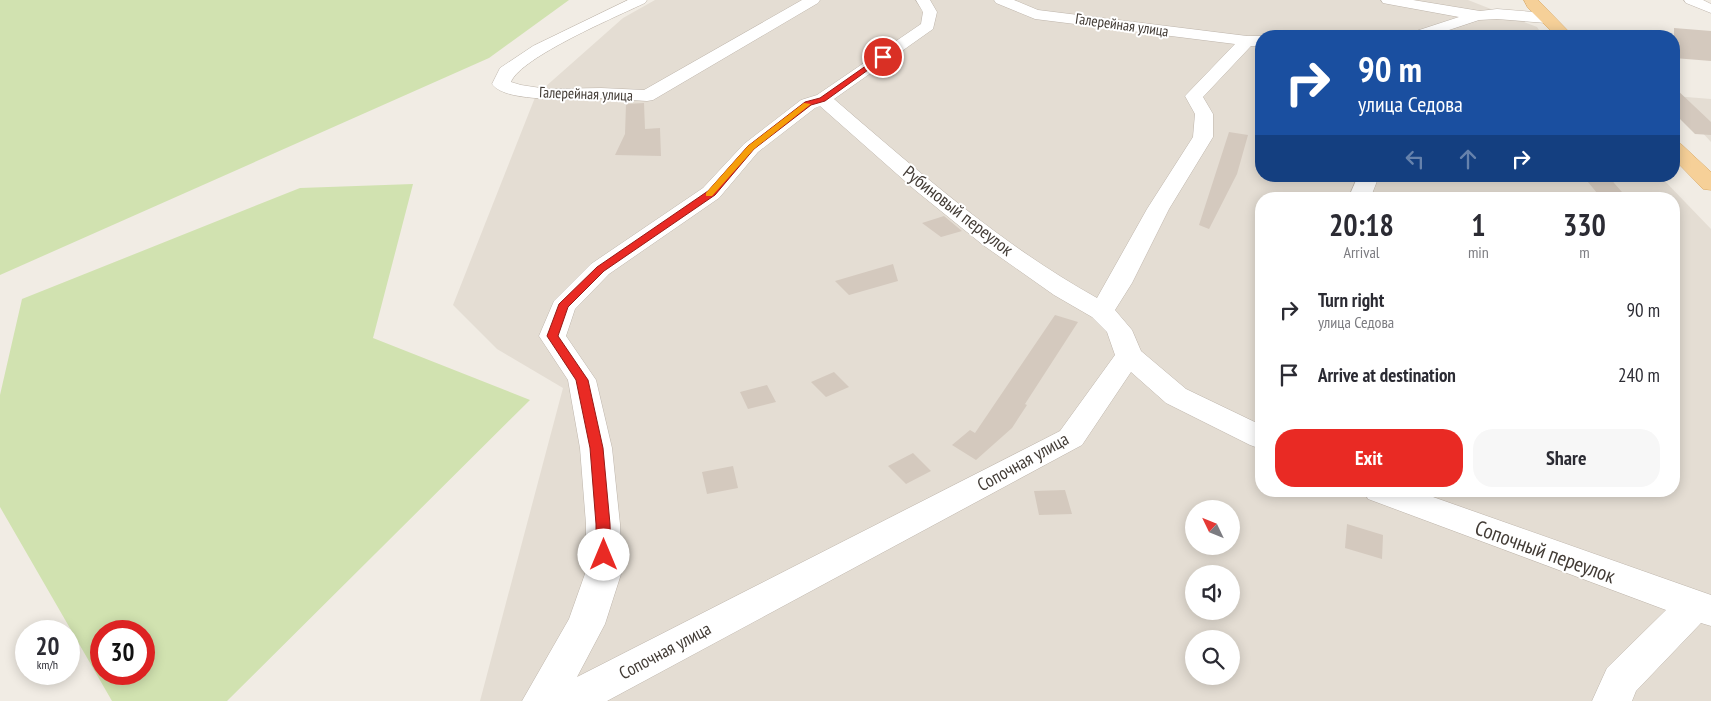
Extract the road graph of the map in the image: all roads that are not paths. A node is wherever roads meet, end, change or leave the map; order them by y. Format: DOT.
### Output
graph roads {
  1 [pos="640,0"];
  2 [pos="813,0"];
  3 [pos="923,0"];
  4 [pos="1000,0"];
  5 [pos="1388,0"];
  6 [pos="1531,0"];
  7 [pos="1691,0"];
  8 [pos="1711,9"];
  9 [pos="1480,16"];
  10 [pos="1546,18"];
  11 [pos="1435,30"];
  12 [pos="1559,30"];
  13 [pos="1254,41"];
  14 [pos="823,100"];
  15 [pos="1680,154"];
  16 [pos="1711,184"];
  17 [pos="1102,311"];
  18 [pos="1129,355"];
  19 [pos="1255,427"];
  20 [pos="1397,497"];
  21 [pos="1702,608"];
  22 [pos="1616,690"];
  23 [pos="542,701"];
  24 [pos="569,701"];
  1 -- 2 [label="street, Галерейная улица"];
  3 -- 14 [label="street"];
  4 -- 13 [label="street, Галерейная улица"];
  5 -- 9 [label="street"];
  6 -- 10 [label="main road"];
  7 -- 8 [label="street"];
  9 -- 10 [label="street"];
  9 -- 11 [label="street"];
  10 -- 12 [label="main road"];
  13 -- 17 [label="street"];
  14 -- 17 [label="street, Рубиновый переулок"];
  14 -- 23 [label="street"];
  15 -- 16 [label="main road"];
  17 -- 18 [label="street"];
  18 -- 19 [label="street"];
  18 -- 24 [label="street, Сопочная улица"];
  20 -- 21 [label="street, Сопочный переулок"];
  21 -- 22 [label="street"];
}
